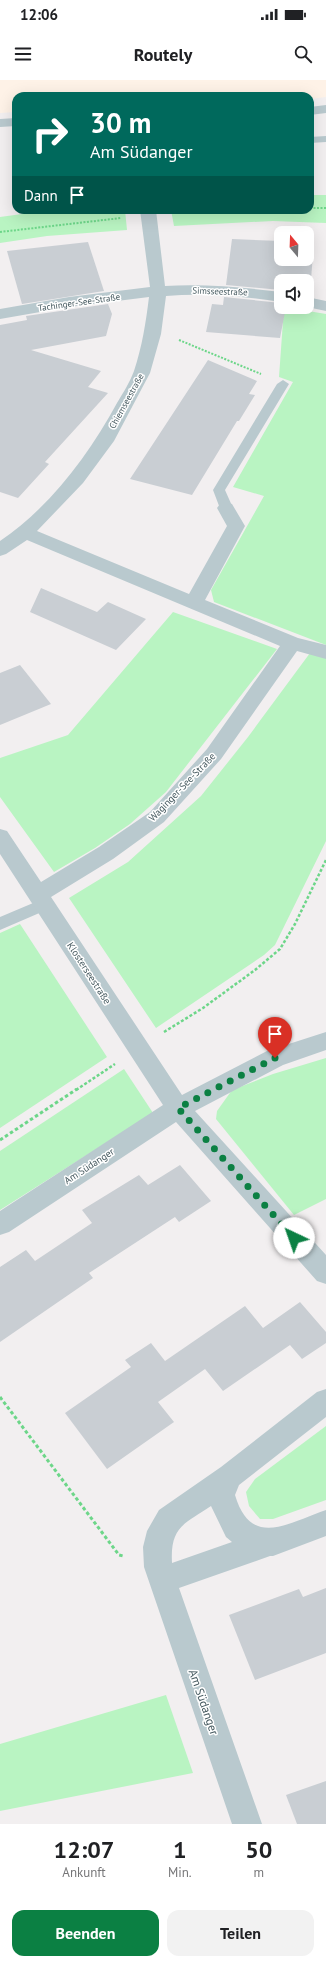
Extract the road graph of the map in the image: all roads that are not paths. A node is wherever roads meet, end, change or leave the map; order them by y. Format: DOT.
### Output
graph roads {
  1 [pos="326,109"];
  2 [pos="314,110"];
  3 [pos="12,122"];
  4 [pos="0,123"];
  5 [pos="326,139"];
  6 [pos="314,140"];
  7 [pos="148,214"];
  8 [pos="158,292"];
  9 [pos="274,296"];
  10 [pos="314,303"];
  11 [pos="326,306"];
  12 [pos="0,314"];
  13 [pos="283,384"];
  14 [pos="226,508"];
  15 [pos="25,533"];
  16 [pos="0,550"];
  17 [pos="194,602"];
  18 [pos="292,643"];
  19 [pos="326,652"];
  20 [pos="0,837"];
  21 [pos="42,900"];
  22 [pos="0,924"];
  23 [pos="326,1041"];
  24 [pos="178,1108"];
  25 [pos="0,1224"];
  26 [pos="326,1273"];
  27 [pos="326,1401"];
  28 [pos="230,1476"];
  29 [pos="326,1523"];
  30 [pos="273,1543"];
  31 [pos="161,1573"];
  32 [pos="247,1824"];
  1 -- 2 [label="street"];
  3 -- 4 [label="street"];
  5 -- 6 [label="lane"];
  7 -- 8 [label="street, Chiemseestraße"];
  8 -- 9 [label="street, Simsseestraße"];
  8 -- 12 [label="street, Tachinger-See-Straße"];
  8 -- 15 [label="street, Chiemseestraße"];
  10 -- 11 [label="street"];
  13 -- 14 [label="lane"];
  14 -- 17 [label="street"];
  15 -- 16 [label="street, Chiemseestraße"];
  15 -- 17 [label="street"];
  17 -- 18 [label="street"];
  18 -- 19 [label="street"];
  18 -- 21 [label="street, Waginger-See-Straße"];
  20 -- 21 [label="street, Klosterseestraße"];
  21 -- 22 [label="lane"];
  21 -- 24 [label="street, Klosterseestraße"];
  23 -- 24 [label="street, Am Südanger"];
  24 -- 25 [label="street, Am Südanger"];
  24 -- 26 [label="street"];
  27 -- 28 [label="street, Am Südanger"];
  28 -- 30 [label="street, Am Südanger"];
  28 -- 31 [label="street, Am Südanger"];
  29 -- 30 [label="street"];
  30 -- 31 [label="street"];
  31 -- 32 [label="street, Am Südanger"];
}
